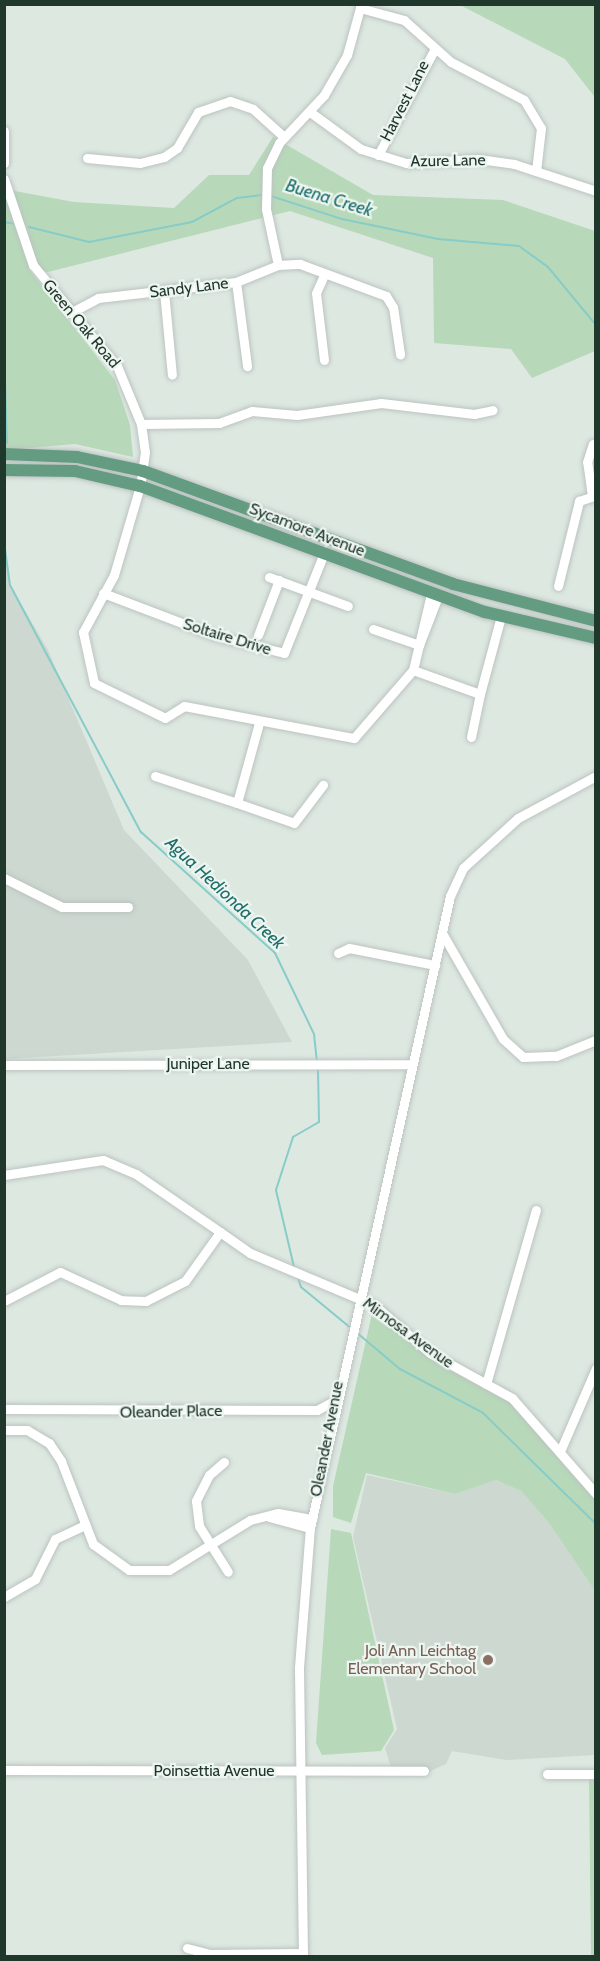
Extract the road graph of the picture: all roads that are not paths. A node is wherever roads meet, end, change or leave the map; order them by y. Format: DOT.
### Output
graph roads {
  1 [pos="361,6"];
  2 [pos="434,50"];
  3 [pos="310,112"];
  4 [pos="4,131"];
  5 [pos="284,137"];
  6 [pos="378,155"];
  7 [pos="87,158"];
  8 [pos="4,163"];
  9 [pos="536,171"];
  10 [pos="4,179"];
  11 [pos="596,191"];
  12 [pos="278,265"];
  13 [pos="324,274"];
  14 [pos="236,282"];
  15 [pos="164,291"];
  16 [pos="70,313"];
  17 [pos="400,354"];
  18 [pos="324,360"];
  19 [pos="247,366"];
  20 [pos="172,375"];
  21 [pos="493,410"];
  22 [pos="141,423"];
  23 [pos="593,444"];
  24 [pos="4,454"];
  25 [pos="4,470"];
  26 [pos="144,471"];
  27 [pos="140,486"];
  28 [pos="594,495"];
  29 [pos="324,553"];
  30 [pos="558,586"];
  31 [pos="309,591"];
  32 [pos="103,592"];
  33 [pos="435,595"];
  34 [pos="348,606"];
  35 [pos="501,616"];
  36 [pos="596,621"];
  37 [pos="373,629"];
  38 [pos="258,635"];
  39 [pos="596,638"];
  40 [pos="419,645"];
  41 [pos="413,670"];
  42 [pos="480,694"];
  43 [pos="259,723"];
  44 [pos="471,737"];
  45 [pos="155,776"];
  46 [pos="596,776"];
  47 [pos="323,785"];
  48 [pos="237,803"];
  49 [pos="4,878"];
  50 [pos="128,907"];
  51 [pos="442,933"];
  52 [pos="338,953"];
  53 [pos="435,965"];
  54 [pos="596,1040"];
  55 [pos="412,1064"];
  56 [pos="4,1065"];
  57 [pos="4,1174"];
  58 [pos="536,1210"];
  59 [pos="220,1232"];
  60 [pos="358,1297"];
  61 [pos="4,1301"];
  62 [pos="596,1368"];
  63 [pos="486,1384"];
  64 [pos="334,1401"];
  65 [pos="4,1409"];
  66 [pos="4,1430"];
  67 [pos="561,1449"];
  68 [pos="224,1462"];
  69 [pos="596,1494"];
  70 [pos="311,1524"];
  71 [pos="83,1526"];
  72 [pos="210,1545"];
  73 [pos="228,1572"];
  74 [pos="4,1597"];
  75 [pos="4,1770"];
  76 [pos="424,1771"];
  77 [pos="300,1772"];
  78 [pos="596,1773"];
  79 [pos="547,1774"];
  80 [pos="187,1948"];
  81 [pos="303,1955"];
  1 -- 2 [label="street"];
  1 -- 3 [label="street"];
  2 -- 6 [label="street, Harvest Lane"];
  2 -- 9 [label="street"];
  3 -- 5 [label="street"];
  3 -- 6 [label="street, Azure Lane"];
  4 -- 8 [label="street"];
  5 -- 7 [label="street"];
  5 -- 12 [label="street"];
  6 -- 9 [label="street, Azure Lane"];
  9 -- 11 [label="street, Azure Lane"];
  10 -- 16 [label="street, Green Oak Road"];
  12 -- 13 [label="street, Sandy Lane"];
  12 -- 14 [label="street, Sandy Lane"];
  13 -- 17 [label="street, Sandy Lane"];
  13 -- 18 [label="street"];
  14 -- 15 [label="street, Sandy Lane"];
  14 -- 19 [label="street"];
  15 -- 16 [label="street, Sandy Lane"];
  15 -- 20 [label="street"];
  16 -- 22 [label="street, Green Oak Road"];
  21 -- 22 [label="street"];
  22 -- 26 [label="street, Green Oak Road"];
  23 -- 28 [label="street"];
  24 -- 26 [label="main road, Sycamore Avenue"];
  25 -- 27 [label="main road, Sycamore Avenue"];
  26 -- 27 [label="street, Green Oak Road"];
  26 -- 36 [label="main road, Sycamore Avenue"];
  27 -- 29 [label="main road, Sycamore Avenue"];
  27 -- 32 [label="street"];
  28 -- 30 [label="street"];
  29 -- 31 [label="street, Soltaire Drive"];
  29 -- 33 [label="main road, Sycamore Avenue"];
  31 -- 32 [label="street, Soltaire Drive"];
  31 -- 34 [label="street"];
  31 -- 38 [label="street"];
  32 -- 43 [label="street"];
  33 -- 35 [label="main road, Sycamore Avenue"];
  33 -- 40 [label="street"];
  35 -- 39 [label="main road, Sycamore Avenue"];
  35 -- 42 [label="street"];
  37 -- 40 [label="street"];
  40 -- 41 [label="street"];
  41 -- 42 [label="street"];
  41 -- 43 [label="street"];
  42 -- 44 [label="street"];
  43 -- 48 [label="street"];
  45 -- 48 [label="street"];
  46 -- 51 [label="street, Oleander Avenue"];
  47 -- 48 [label="street"];
  49 -- 50 [label="street"];
  51 -- 53 [label="street, Oleander Avenue"];
  51 -- 54 [label="street"];
  52 -- 53 [label="street"];
  53 -- 55 [label="street, Oleander Avenue"];
  55 -- 56 [label="street, Juniper Lane"];
  55 -- 60 [label="street, Oleander Avenue"];
  57 -- 59 [label="street, Mimosa Avenue"];
  58 -- 63 [label="street"];
  59 -- 60 [label="street, Mimosa Avenue"];
  59 -- 61 [label="street"];
  60 -- 63 [label="street, Mimosa Avenue"];
  60 -- 64 [label="street, Oleander Avenue"];
  62 -- 67 [label="street"];
  63 -- 67 [label="street, Mimosa Avenue"];
  64 -- 65 [label="street, Oleander Place"];
  64 -- 70 [label="street, Oleander Avenue"];
  66 -- 71 [label="street"];
  67 -- 69 [label="street, Mimosa Avenue"];
  68 -- 72 [label="street"];
  70 -- 72 [label="street"];
  70 -- 77 [label="street, Oleander Avenue"];
  71 -- 72 [label="street"];
  71 -- 74 [label="street"];
  72 -- 73 [label="street"];
  75 -- 77 [label="street, Poinsettia Avenue"];
  76 -- 77 [label="street, Poinsettia Avenue"];
  77 -- 81 [label="street, Oleander Avenue"];
  78 -- 79 [label="street"];
  80 -- 81 [label="street"];
}
